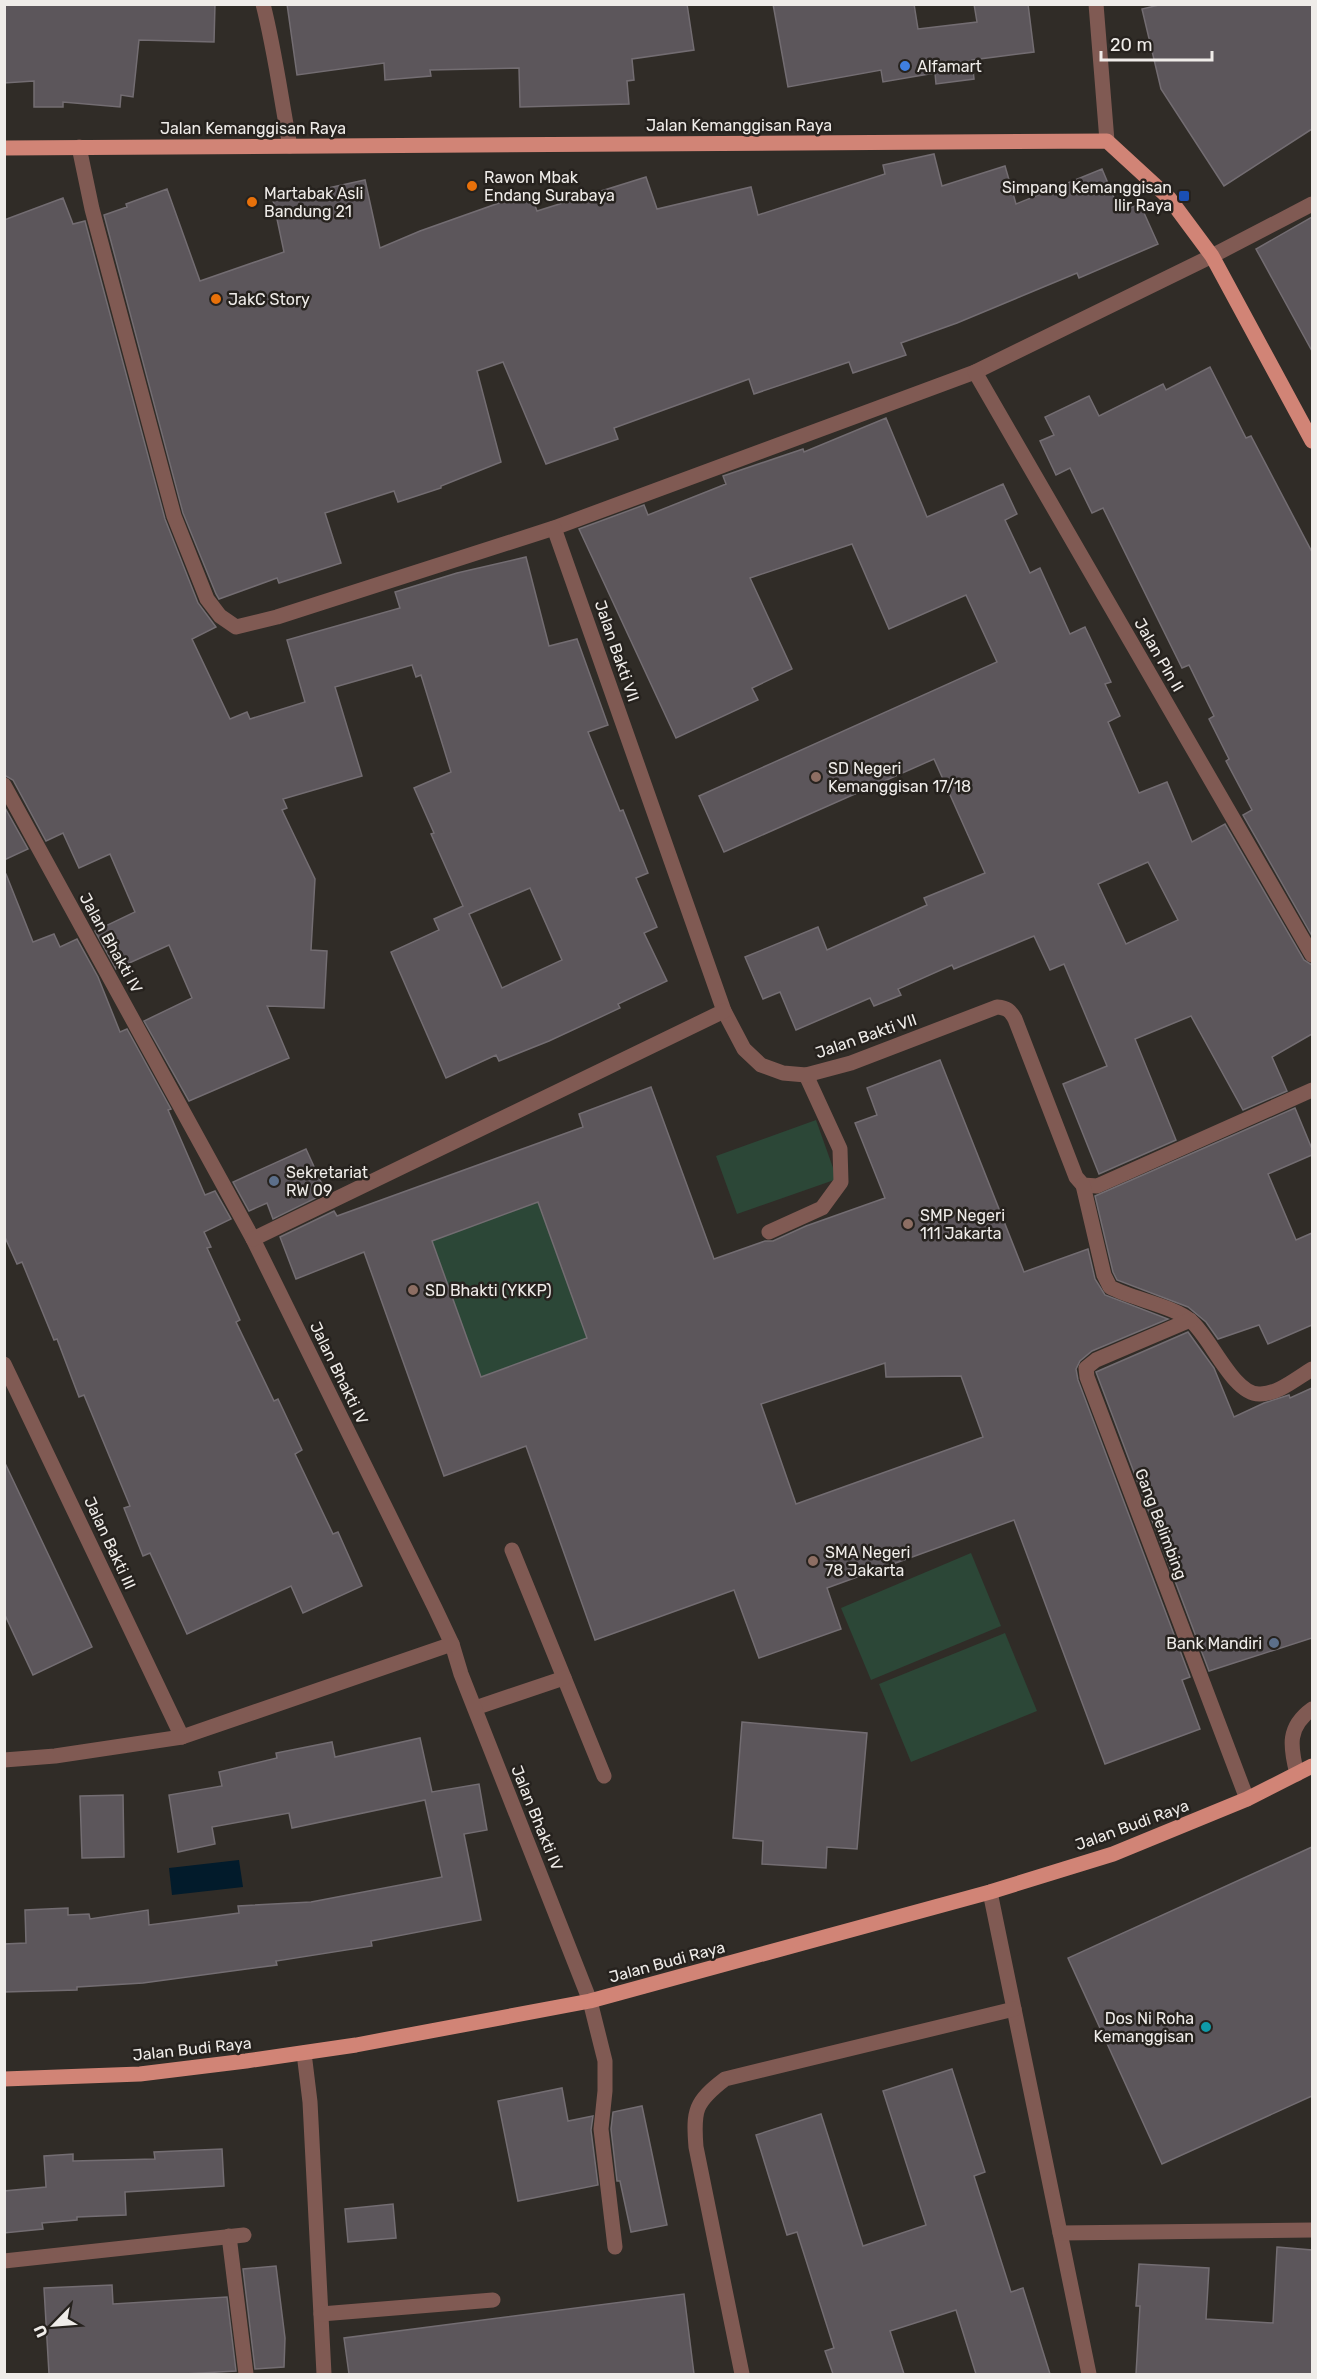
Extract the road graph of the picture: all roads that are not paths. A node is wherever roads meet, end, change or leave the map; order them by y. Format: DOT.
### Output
graph roads {
  1 [pos="263,4"];
  2 [pos="1096,4"];
  3 [pos="1107,141"];
  4 [pos="290,146"];
  5 [pos="79,147"];
  6 [pos="4,148"];
  7 [pos="1312,204"];
  8 [pos="1212,256"];
  9 [pos="975,372"];
  10 [pos="1312,441"];
  11 [pos="554,528"];
  12 [pos="4,785"];
  13 [pos="1312,955"];
  14 [pos="724,1011"];
  15 [pos="806,1075"];
  16 [pos="1312,1090"];
  17 [pos="1083,1185"];
  18 [pos="770,1232"];
  19 [pos="253,1239"];
  20 [pos="1190,1320"];
  21 [pos="4,1364"];
  22 [pos="1312,1369"];
  23 [pos="512,1550"];
  24 [pos="452,1644"];
  25 [pos="564,1678"];
  26 [pos="475,1708"];
  27 [pos="1312,1708"];
  28 [pos="182,1737"];
  29 [pos="4,1760"];
  30 [pos="1312,1766"];
  31 [pos="1297,1774"];
  32 [pos="604,1776"];
  33 [pos="1247,1799"];
  34 [pos="990,1892"];
  35 [pos="590,2001"];
  36 [pos="1014,2008"];
  37 [pos="304,2053"];
  38 [pos="4,2079"];
  39 [pos="1312,2230"];
  40 [pos="1060,2234"];
  41 [pos="615,2247"];
  42 [pos="4,2261"];
  43 [pos="493,2300"];
  44 [pos="321,2314"];
  45 [pos="246,2374"];
  46 [pos="324,2374"];
  47 [pos="742,2374"];
  48 [pos="1089,2374"];
  1 -- 4 [label="street"];
  2 -- 3 [label="street"];
  3 -- 4 [label="main road, Jalan Kemanggisan Raya"];
  3 -- 8 [label="main road"];
  4 -- 5 [label="main road, Jalan Kemanggisan Raya"];
  5 -- 6 [label="main road, Jalan Kemanggisan Raya"];
  5 -- 11 [label="street"];
  7 -- 8 [label="street"];
  8 -- 9 [label="street"];
  8 -- 10 [label="main road"];
  9 -- 11 [label="street"];
  9 -- 13 [label="street, Jalan Pln II"];
  11 -- 14 [label="street, Jalan Bakti VII"];
  12 -- 19 [label="street, Jalan Bhakti IV"];
  14 -- 15 [label="street, Jalan Bakti VII"];
  14 -- 19 [label="street"];
  15 -- 17 [label="street, Jalan Bakti VII"];
  15 -- 18 [label="street"];
  16 -- 17 [label="street"];
  17 -- 20 [label="street"];
  19 -- 24 [label="street, Jalan Bhakti IV"];
  20 -- 22 [label="street"];
  20 -- 33 [label="street, Gang Belimbing"];
  21 -- 28 [label="street, Jalan Bakti III"];
  23 -- 25 [label="street"];
  24 -- 26 [label="street, Jalan Bhakti IV"];
  24 -- 28 [label="street"];
  25 -- 26 [label="street"];
  25 -- 32 [label="street"];
  26 -- 35 [label="street, Jalan Bhakti IV"];
  27 -- 31 [label="street"];
  28 -- 29 [label="street"];
  30 -- 31 [label="main road, Jalan Budi Raya"];
  31 -- 33 [label="main road, Jalan Budi Raya"];
  33 -- 34 [label="main road, Jalan Budi Raya"];
  34 -- 35 [label="main road, Jalan Budi Raya"];
  34 -- 36 [label="street"];
  35 -- 37 [label="main road, Jalan Budi Raya"];
  35 -- 41 [label="street, Jalan Bhakti IV"];
  36 -- 40 [label="street"];
  36 -- 47 [label="street"];
  37 -- 38 [label="main road, Jalan Budi Raya"];
  37 -- 44 [label="street"];
  39 -- 40 [label="street"];
  40 -- 48 [label="street"];
  42 -- 45 [label="street"];
  43 -- 44 [label="street"];
  44 -- 46 [label="street"];
}
